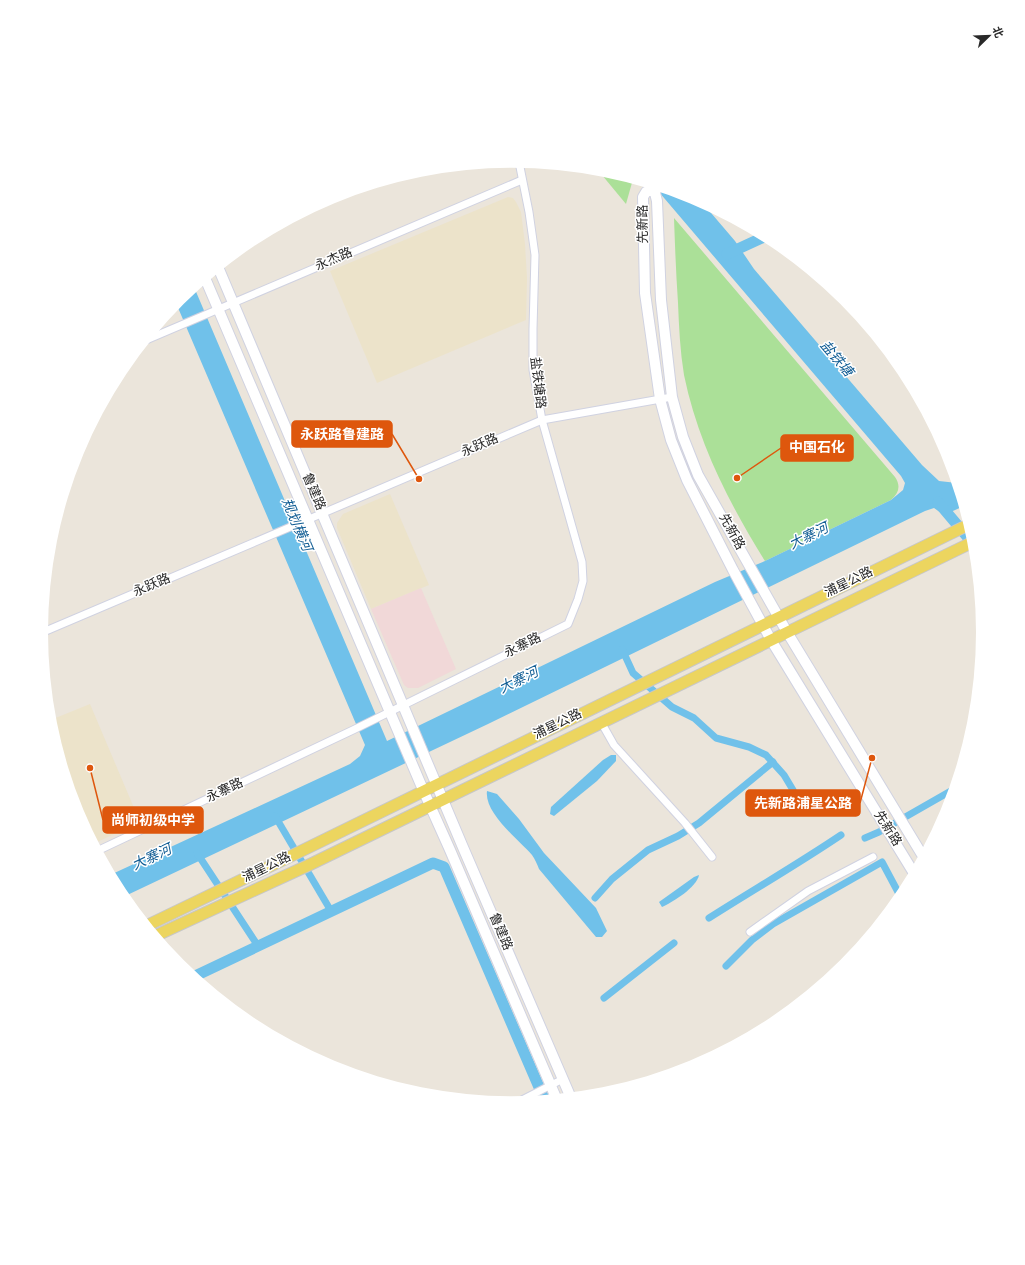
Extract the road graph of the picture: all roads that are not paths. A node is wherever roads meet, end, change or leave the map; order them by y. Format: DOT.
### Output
graph roads {
  1 [pos="520,168"];
  2 [pos="522,180"];
  3 [pos="220,272"];
  4 [pos="207,282"];
  5 [pos="233,303"];
  6 [pos="219,309"];
  7 [pos="155,336"];
  8 [pos="672,397"];
  9 [pos="660,399"];
  10 [pos="542,420"];
  11 [pos="322,514"];
  12 [pos="308,520"];
  13 [pos="964,527"];
  14 [pos="968,544"];
  15 [pos="578,599"];
  16 [pos="779,618"];
  17 [pos="763,626"];
  18 [pos="48,630"];
  19 [pos="787,632"];
  20 [pos="771,640"];
  21 [pos="404,705"];
  22 [pos="390,712"];
  23 [pos="601,722"];
  24 [pos="437,785"];
  25 [pos="424,792"];
  26 [pos="443,799"];
  27 [pos="430,806"];
  28 [pos="102,849"];
  29 [pos="921,853"];
  30 [pos="712,856"];
  31 [pos="873,857"];
  32 [pos="912,870"];
  33 [pos="151,924"];
  34 [pos="750,932"];
  35 [pos="159,934"];
  36 [pos="563,1080"];
  37 [pos="551,1086"];
  38 [pos="569,1093"];
  39 [pos="555,1095"];
  40 [pos="529,1096"];
  1 -- 2 [label="street, 盐铁塘路"];
  2 -- 5 [label="street, 永杰路"];
  2 -- 10 [label="street, 盐铁塘路"];
  3 -- 5 [label="street, 鲁建路"];
  4 -- 6 [label="street, 鲁建路"];
  5 -- 6 [label="street, 永杰路"];
  5 -- 11 [label="street, 鲁建路"];
  6 -- 7 [label="street, 永杰路"];
  6 -- 12 [label="street, 鲁建路"];
  8 -- 9 [label="street, 永跃路"];
  8 -- 9 [label="street, 先新路"];
  8 -- 16 [label="street, 先新路"];
  9 -- 10 [label="street, 永跃路"];
  9 -- 17 [label="street, 先新路"];
  10 -- 11 [label="street, 永跃路"];
  10 -- 15 [label="street, 盐铁塘路"];
  11 -- 12 [label="street, 永跃路"];
  11 -- 21 [label="street, 鲁建路"];
  12 -- 18 [label="street, 永跃路"];
  12 -- 22 [label="street, 鲁建路"];
  13 -- 16 [label="main road, 浦星公路"];
  14 -- 19 [label="main road, 浦星公路"];
  15 -- 21 [label="street, 永寨路"];
  16 -- 17 [label="main road, 浦星公路"];
  16 -- 19 [label="street, 先新路"];
  17 -- 20 [label="street, 先新路"];
  17 -- 24 [label="main road, 浦星公路"];
  19 -- 20 [label="main road, 浦星公路"];
  19 -- 29 [label="street, 先新路"];
  20 -- 23 [label="main road, 浦星公路"];
  20 -- 32 [label="street, 先新路"];
  21 -- 22 [label="street, 永寨路"];
  21 -- 24 [label="street, 鲁建路"];
  22 -- 25 [label="street, 鲁建路"];
  22 -- 28 [label="street, 永寨路"];
  23 -- 26 [label="main road, 浦星公路"];
  23 -- 30 [label="street"];
  24 -- 25 [label="main road, 浦星公路"];
  24 -- 26 [label="street, 鲁建路"];
  25 -- 27 [label="street, 鲁建路"];
  25 -- 33 [label="main road, 浦星公路"];
  26 -- 27 [label="main road, 浦星公路"];
  26 -- 36 [label="street, 鲁建路"];
  27 -- 35 [label="main road, 浦星公路"];
  27 -- 37 [label="street, 鲁建路"];
  31 -- 34 [label="street"];
  36 -- 37 [label="street"];
  36 -- 38 [label="street, 鲁建路"];
  37 -- 39 [label="street, 鲁建路"];
  37 -- 40 [label="street"];
}
